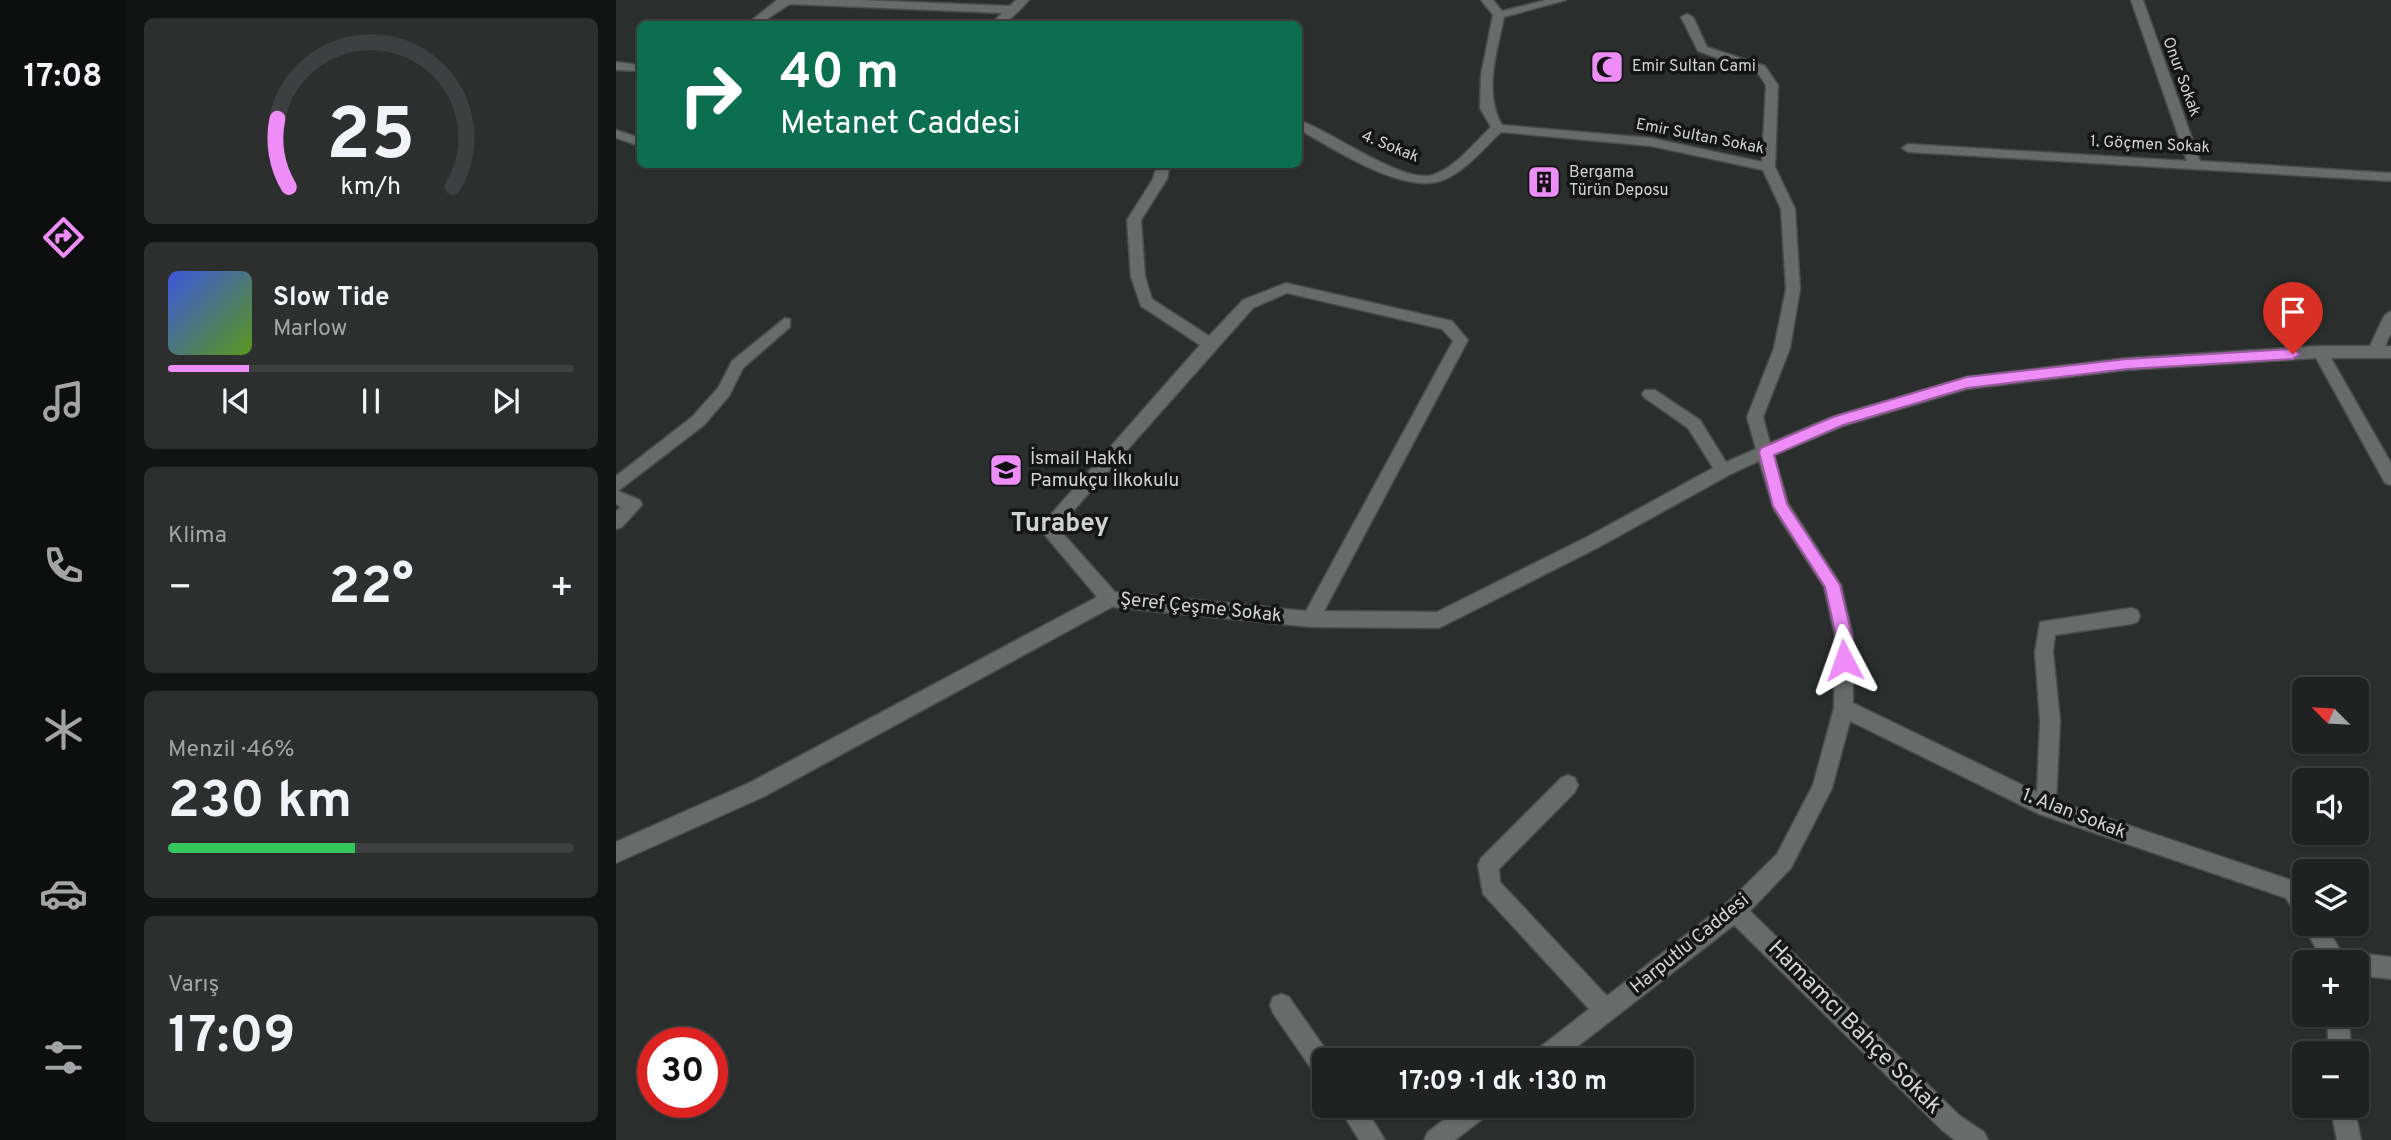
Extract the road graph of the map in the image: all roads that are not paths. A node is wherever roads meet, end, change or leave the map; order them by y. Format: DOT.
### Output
graph roads {
  1 [pos="786,0"];
  2 [pos="1023,0"];
  3 [pos="1487,0"];
  4 [pos="1560,0"];
  5 [pos="2137,0"];
  6 [pos="1015,10"];
  7 [pos="1499,15"];
  8 [pos="1687,17"];
  9 [pos="756,21"];
  10 [pos="1001,21"];
  11 [pos="616,66"];
  12 [pos="637,68"];
  13 [pos="1302,126"];
  14 [pos="1497,128"];
  15 [pos="616,134"];
  16 [pos="637,141"];
  17 [pos="1908,148"];
  18 [pos="2195,164"];
  19 [pos="1768,167"];
  20 [pos="1163,168"];
  21 [pos="2391,177"];
  22 [pos="2391,316"];
  23 [pos="785,323"];
  24 [pos="1209,344"];
  25 [pos="2320,352"];
  26 [pos="2384,352"];
  27 [pos="1650,394"];
  28 [pos="1766,452"];
  29 [pos="1723,470"];
  30 [pos="2391,478"];
  31 [pos="616,485"];
  32 [pos="616,497"];
  33 [pos="616,522"];
  34 [pos="1110,599"];
  35 [pos="2132,616"];
  36 [pos="1311,619"];
  37 [pos="1844,708"];
  38 [pos="1568,785"];
  39 [pos="2046,807"];
  40 [pos="616,853"];
  41 [pos="2292,890"];
  42 [pos="1735,911"];
  43 [pos="2369,965"];
  44 [pos="2391,968"];
  45 [pos="1280,1005"];
  46 [pos="1607,1012"];
  47 [pos="1558,1048"];
  48 [pos="1312,1051"];
  49 [pos="1358,1118"];
  50 [pos="1465,1118"];
  51 [pos="2344,1118"];
  52 [pos="1373,1140"];
  53 [pos="1436,1140"];
  54 [pos="1976,1140"];
  55 [pos="2349,1140"];
  1 -- 6 [label="street"];
  1 -- 9 [label="street"];
  2 -- 6 [label="street"];
  3 -- 7 [label="street"];
  4 -- 7 [label="street"];
  5 -- 18 [label="street, Onur Sokak"];
  6 -- 10 [label="street"];
  7 -- 14 [label="street"];
  8 -- 19 [label="street"];
  11 -- 12 [label="street"];
  13 -- 14 [label="street, 4. Sokak"];
  14 -- 19 [label="street, Emir Sultan Sokak"];
  15 -- 16 [label="street"];
  17 -- 18 [label="street, 1. Göçmen Sokak"];
  18 -- 21 [label="street, 1. Göçmen Sokak"];
  19 -- 28 [label="street, Emir Sultan Sokak"];
  20 -- 24 [label="street"];
  22 -- 26 [label="street"];
  23 -- 31 [label="street"];
  24 -- 34 [label="street"];
  24 -- 36 [label="street"];
  25 -- 26 [label="street, Şeref Çeşme Sokak"];
  25 -- 28 [label="street, Şeref Çeşme Sokak"];
  25 -- 30 [label="street"];
  27 -- 29 [label="street"];
  28 -- 29 [label="street, Şeref Çeşme Sokak"];
  28 -- 37 [label="street, Harputlu Caddesi"];
  29 -- 36 [label="street, Şeref Çeşme Sokak"];
  32 -- 33 [label="street"];
  34 -- 36 [label="street, Şeref Çeşme Sokak"];
  34 -- 40 [label="street, Şeref Çeşme Sokak"];
  35 -- 39 [label="street"];
  37 -- 39 [label="street, 1. Alan Sokak"];
  37 -- 42 [label="street, Harputlu Caddesi"];
  38 -- 46 [label="street"];
  39 -- 41 [label="street, 1. Alan Sokak"];
  42 -- 46 [label="street, Harputlu Caddesi"];
  42 -- 54 [label="street, Hamamcı Bahçe Sokak"];
  43 -- 44 [label="street"];
  45 -- 48 [label="street"];
  46 -- 47 [label="street, Harputlu Caddesi"];
  49 -- 52 [label="street"];
  50 -- 53 [label="street"];
  51 -- 55 [label="street"];
}
